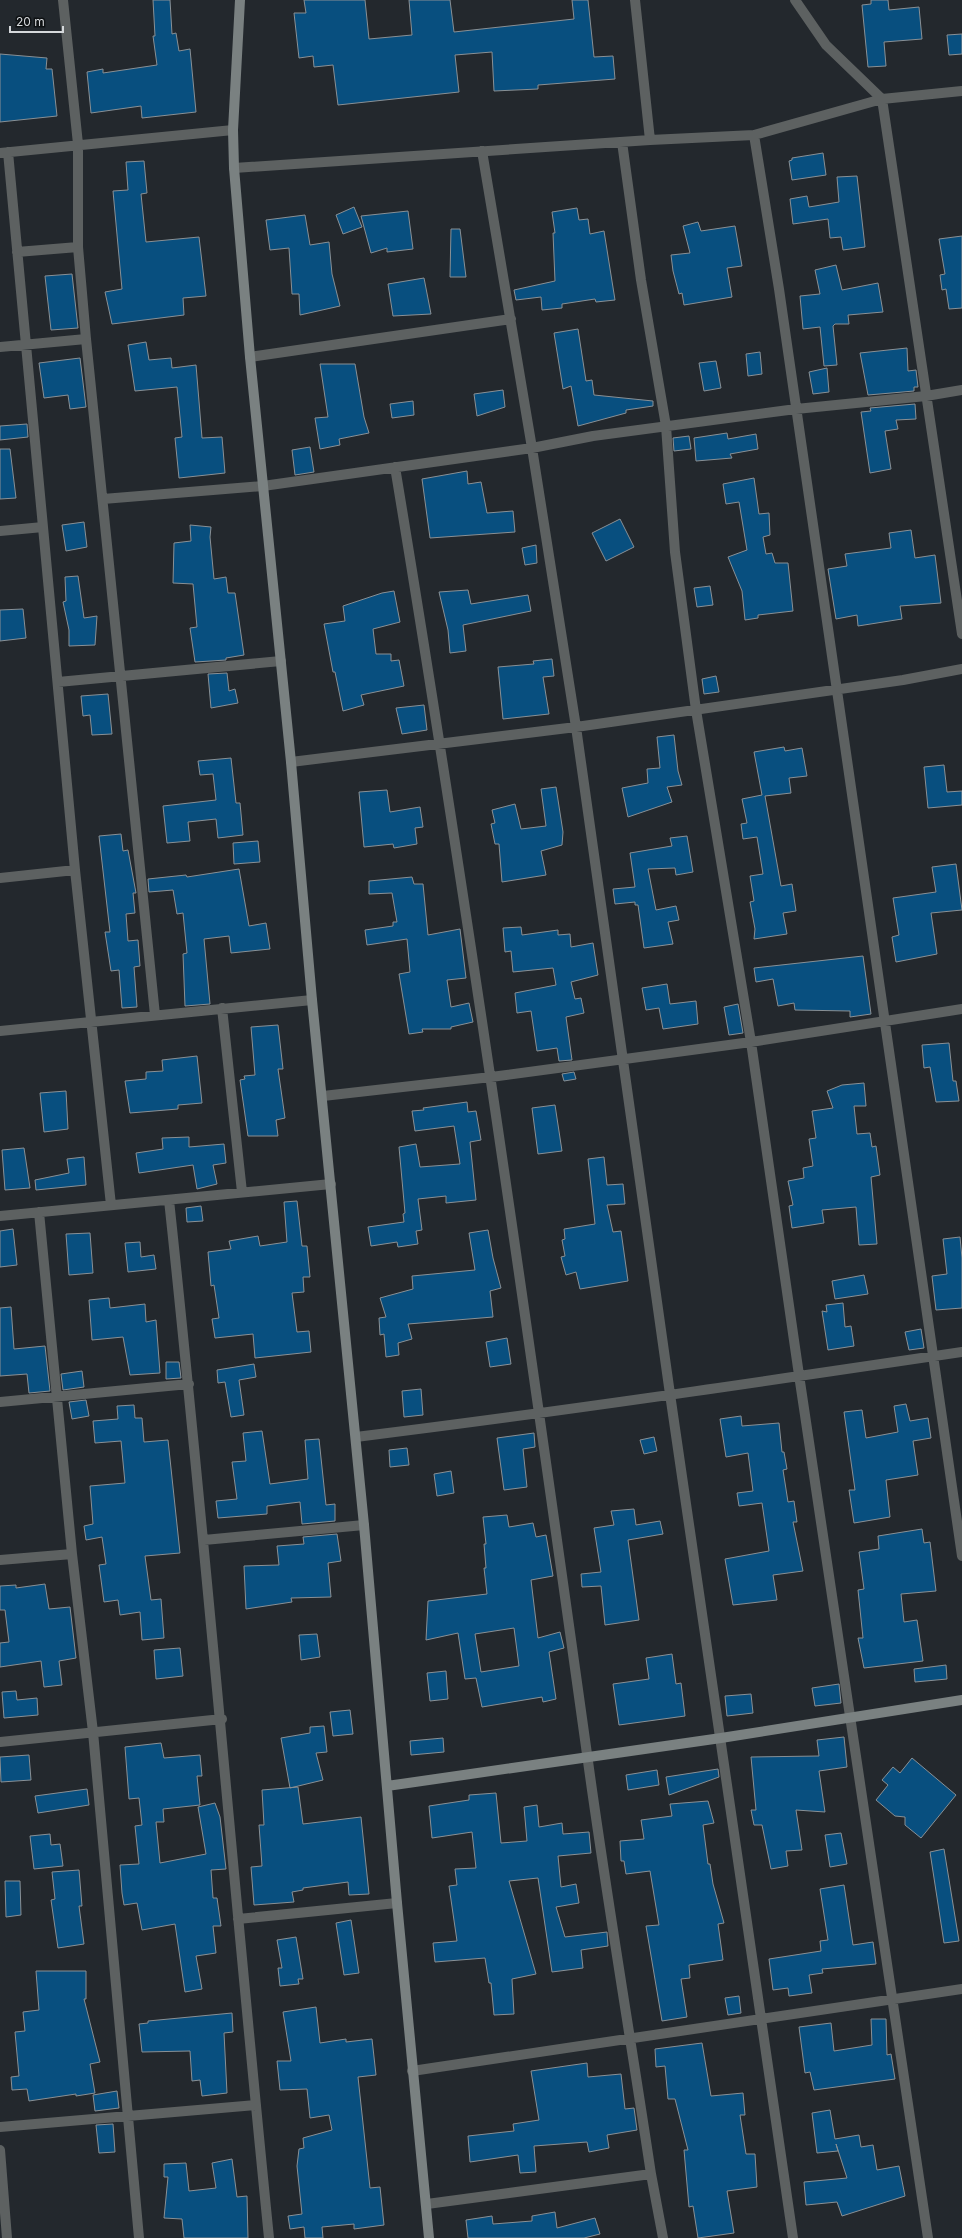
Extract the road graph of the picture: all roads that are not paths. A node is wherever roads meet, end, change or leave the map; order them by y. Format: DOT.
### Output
graph roads {
  1 [pos="62,0"];
  2 [pos="240,0"];
  3 [pos="635,0"];
  4 [pos="795,0"];
  5 [pos="962,91"];
  6 [pos="882,100"];
  7 [pos="233,130"];
  8 [pos="754,135"];
  9 [pos="650,140"];
  10 [pos="622,142"];
  11 [pos="78,144"];
  12 [pos="482,150"];
  13 [pos="4,153"];
  14 [pos="234,168"];
  15 [pos="78,247"];
  16 [pos="17,252"];
  17 [pos="511,319"];
  18 [pos="86,339"];
  19 [pos="25,344"];
  20 [pos="0,347"];
  21 [pos="250,357"];
  22 [pos="962,390"];
  23 [pos="926,396"];
  24 [pos="796,409"];
  25 [pos="666,426"];
  26 [pos="532,448"];
  27 [pos="395,467"];
  28 [pos="263,486"];
  29 [pos="103,499"];
  30 [pos="43,527"];
  31 [pos="0,531"];
  32 [pos="962,634"];
  33 [pos="280,661"];
  34 [pos="962,669"];
  35 [pos="120,676"];
  36 [pos="58,682"];
  37 [pos="837,689"];
  38 [pos="696,710"];
  39 [pos="576,727"];
  40 [pos="441,744"];
  41 [pos="291,762"];
  42 [pos="75,870"];
  43 [pos="0,878"];
  44 [pos="312,1000"];
  45 [pos="222,1008"];
  46 [pos="962,1009"];
  47 [pos="154,1015"];
  48 [pos="884,1021"];
  49 [pos="92,1022"];
  50 [pos="0,1031"];
  51 [pos="751,1042"];
  52 [pos="623,1059"];
  53 [pos="491,1077"];
  54 [pos="323,1096"];
  55 [pos="331,1184"];
  56 [pos="242,1192"];
  57 [pos="169,1200"];
  58 [pos="111,1205"];
  59 [pos="39,1212"];
  60 [pos="0,1216"];
  61 [pos="962,1352"];
  62 [pos="932,1356"];
  63 [pos="799,1375"];
  64 [pos="189,1384"];
  65 [pos="670,1394"];
  66 [pos="56,1396"];
  67 [pos="0,1402"];
  68 [pos="539,1415"];
  69 [pos="356,1437"];
  70 [pos="364,1525"];
  71 [pos="204,1540"];
  72 [pos="72,1554"];
  73 [pos="962,1556"];
  74 [pos="0,1560"];
  75 [pos="962,1700"];
  76 [pos="849,1717"];
  77 [pos="222,1719"];
  78 [pos="93,1732"];
  79 [pos="721,1738"];
  80 [pos="0,1742"];
  81 [pos="587,1758"];
  82 [pos="387,1786"];
  83 [pos="397,1903"];
  84 [pos="238,1919"];
  85 [pos="962,1989"];
  86 [pos="892,1999"];
  87 [pos="762,2018"];
  88 [pos="631,2038"];
  89 [pos="412,2071"];
  90 [pos="256,2105"];
  91 [pos="128,2116"];
  92 [pos="0,2127"];
  93 [pos="0,2150"];
  94 [pos="651,2174"];
  95 [pos="427,2204"];
  96 [pos="7,2238"];
  97 [pos="139,2238"];
  98 [pos="269,2238"];
  99 [pos="429,2238"];
  100 [pos="663,2238"];
  101 [pos="793,2238"];
  102 [pos="928,2238"];
  1 -- 11 [label="street"];
  2 -- 7 [label="street"];
  3 -- 9 [label="street"];
  4 -- 6 [label="street"];
  5 -- 6 [label="street"];
  6 -- 8 [label="street"];
  6 -- 23 [label="street"];
  7 -- 11 [label="street"];
  7 -- 14 [label="street"];
  8 -- 9 [label="street"];
  8 -- 24 [label="street"];
  9 -- 10 [label="street"];
  10 -- 12 [label="street"];
  10 -- 25 [label="street"];
  11 -- 13 [label="street"];
  11 -- 15 [label="street"];
  12 -- 14 [label="street"];
  12 -- 17 [label="street"];
  13 -- 16 [label="street"];
  14 -- 21 [label="street"];
  15 -- 16 [label="street"];
  15 -- 18 [label="street"];
  16 -- 19 [label="street"];
  17 -- 21 [label="street"];
  17 -- 26 [label="street"];
  18 -- 19 [label="street"];
  18 -- 29 [label="street"];
  19 -- 20 [label="street"];
  19 -- 30 [label="street"];
  21 -- 28 [label="street"];
  22 -- 23 [label="street"];
  23 -- 24 [label="street"];
  23 -- 32 [label="street"];
  24 -- 25 [label="street"];
  24 -- 37 [label="street"];
  25 -- 26 [label="street"];
  25 -- 38 [label="street"];
  26 -- 27 [label="street"];
  26 -- 39 [label="street"];
  27 -- 28 [label="street"];
  27 -- 40 [label="street"];
  28 -- 29 [label="street"];
  28 -- 33 [label="street"];
  29 -- 35 [label="street"];
  30 -- 31 [label="street"];
  30 -- 36 [label="street"];
  33 -- 35 [label="street"];
  33 -- 41 [label="street"];
  34 -- 37 [label="street"];
  35 -- 36 [label="street"];
  35 -- 47 [label="street"];
  36 -- 42 [label="street"];
  37 -- 38 [label="street"];
  37 -- 48 [label="street"];
  38 -- 39 [label="street"];
  38 -- 51 [label="street"];
  39 -- 40 [label="street"];
  39 -- 52 [label="street"];
  40 -- 41 [label="street"];
  40 -- 53 [label="street"];
  41 -- 44 [label="street"];
  42 -- 43 [label="street"];
  42 -- 49 [label="street"];
  44 -- 45 [label="street"];
  44 -- 54 [label="street"];
  45 -- 47 [label="street"];
  45 -- 56 [label="street"];
  46 -- 48 [label="street"];
  47 -- 49 [label="street"];
  48 -- 51 [label="street"];
  48 -- 62 [label="street"];
  49 -- 50 [label="street"];
  49 -- 58 [label="street"];
  51 -- 52 [label="street"];
  51 -- 63 [label="street"];
  52 -- 53 [label="street"];
  52 -- 65 [label="street"];
  53 -- 54 [label="street"];
  53 -- 68 [label="street"];
  54 -- 55 [label="street"];
  55 -- 56 [label="street"];
  55 -- 69 [label="street"];
  56 -- 57 [label="street"];
  57 -- 58 [label="street"];
  57 -- 64 [label="street"];
  58 -- 59 [label="street"];
  59 -- 60 [label="street"];
  59 -- 66 [label="street"];
  61 -- 62 [label="street"];
  62 -- 63 [label="street"];
  62 -- 73 [label="street"];
  63 -- 65 [label="street"];
  63 -- 76 [label="street"];
  64 -- 66 [label="street"];
  64 -- 71 [label="street"];
  65 -- 68 [label="street"];
  65 -- 79 [label="street"];
  66 -- 67 [label="street"];
  66 -- 72 [label="street"];
  68 -- 69 [label="street"];
  68 -- 81 [label="street"];
  69 -- 70 [label="street"];
  70 -- 71 [label="street"];
  70 -- 82 [label="street"];
  71 -- 77 [label="street"];
  72 -- 74 [label="street"];
  72 -- 78 [label="street"];
  75 -- 76 [label="street"];
  76 -- 79 [label="street"];
  76 -- 86 [label="street"];
  77 -- 78 [label="street"];
  77 -- 84 [label="street"];
  78 -- 80 [label="street"];
  78 -- 91 [label="street"];
  79 -- 81 [label="street"];
  79 -- 87 [label="street"];
  81 -- 82 [label="street"];
  81 -- 88 [label="street"];
  82 -- 83 [label="street"];
  83 -- 84 [label="street"];
  83 -- 89 [label="street"];
  84 -- 90 [label="street"];
  85 -- 86 [label="street"];
  86 -- 87 [label="street"];
  86 -- 102 [label="street"];
  87 -- 88 [label="street"];
  87 -- 101 [label="street"];
  88 -- 89 [label="street"];
  88 -- 94 [label="street"];
  89 -- 95 [label="street"];
  90 -- 91 [label="street"];
  90 -- 98 [label="street"];
  91 -- 92 [label="street"];
  91 -- 97 [label="street"];
  93 -- 96 [label="street"];
  94 -- 95 [label="street"];
  94 -- 100 [label="street"];
  95 -- 99 [label="street"];
}
